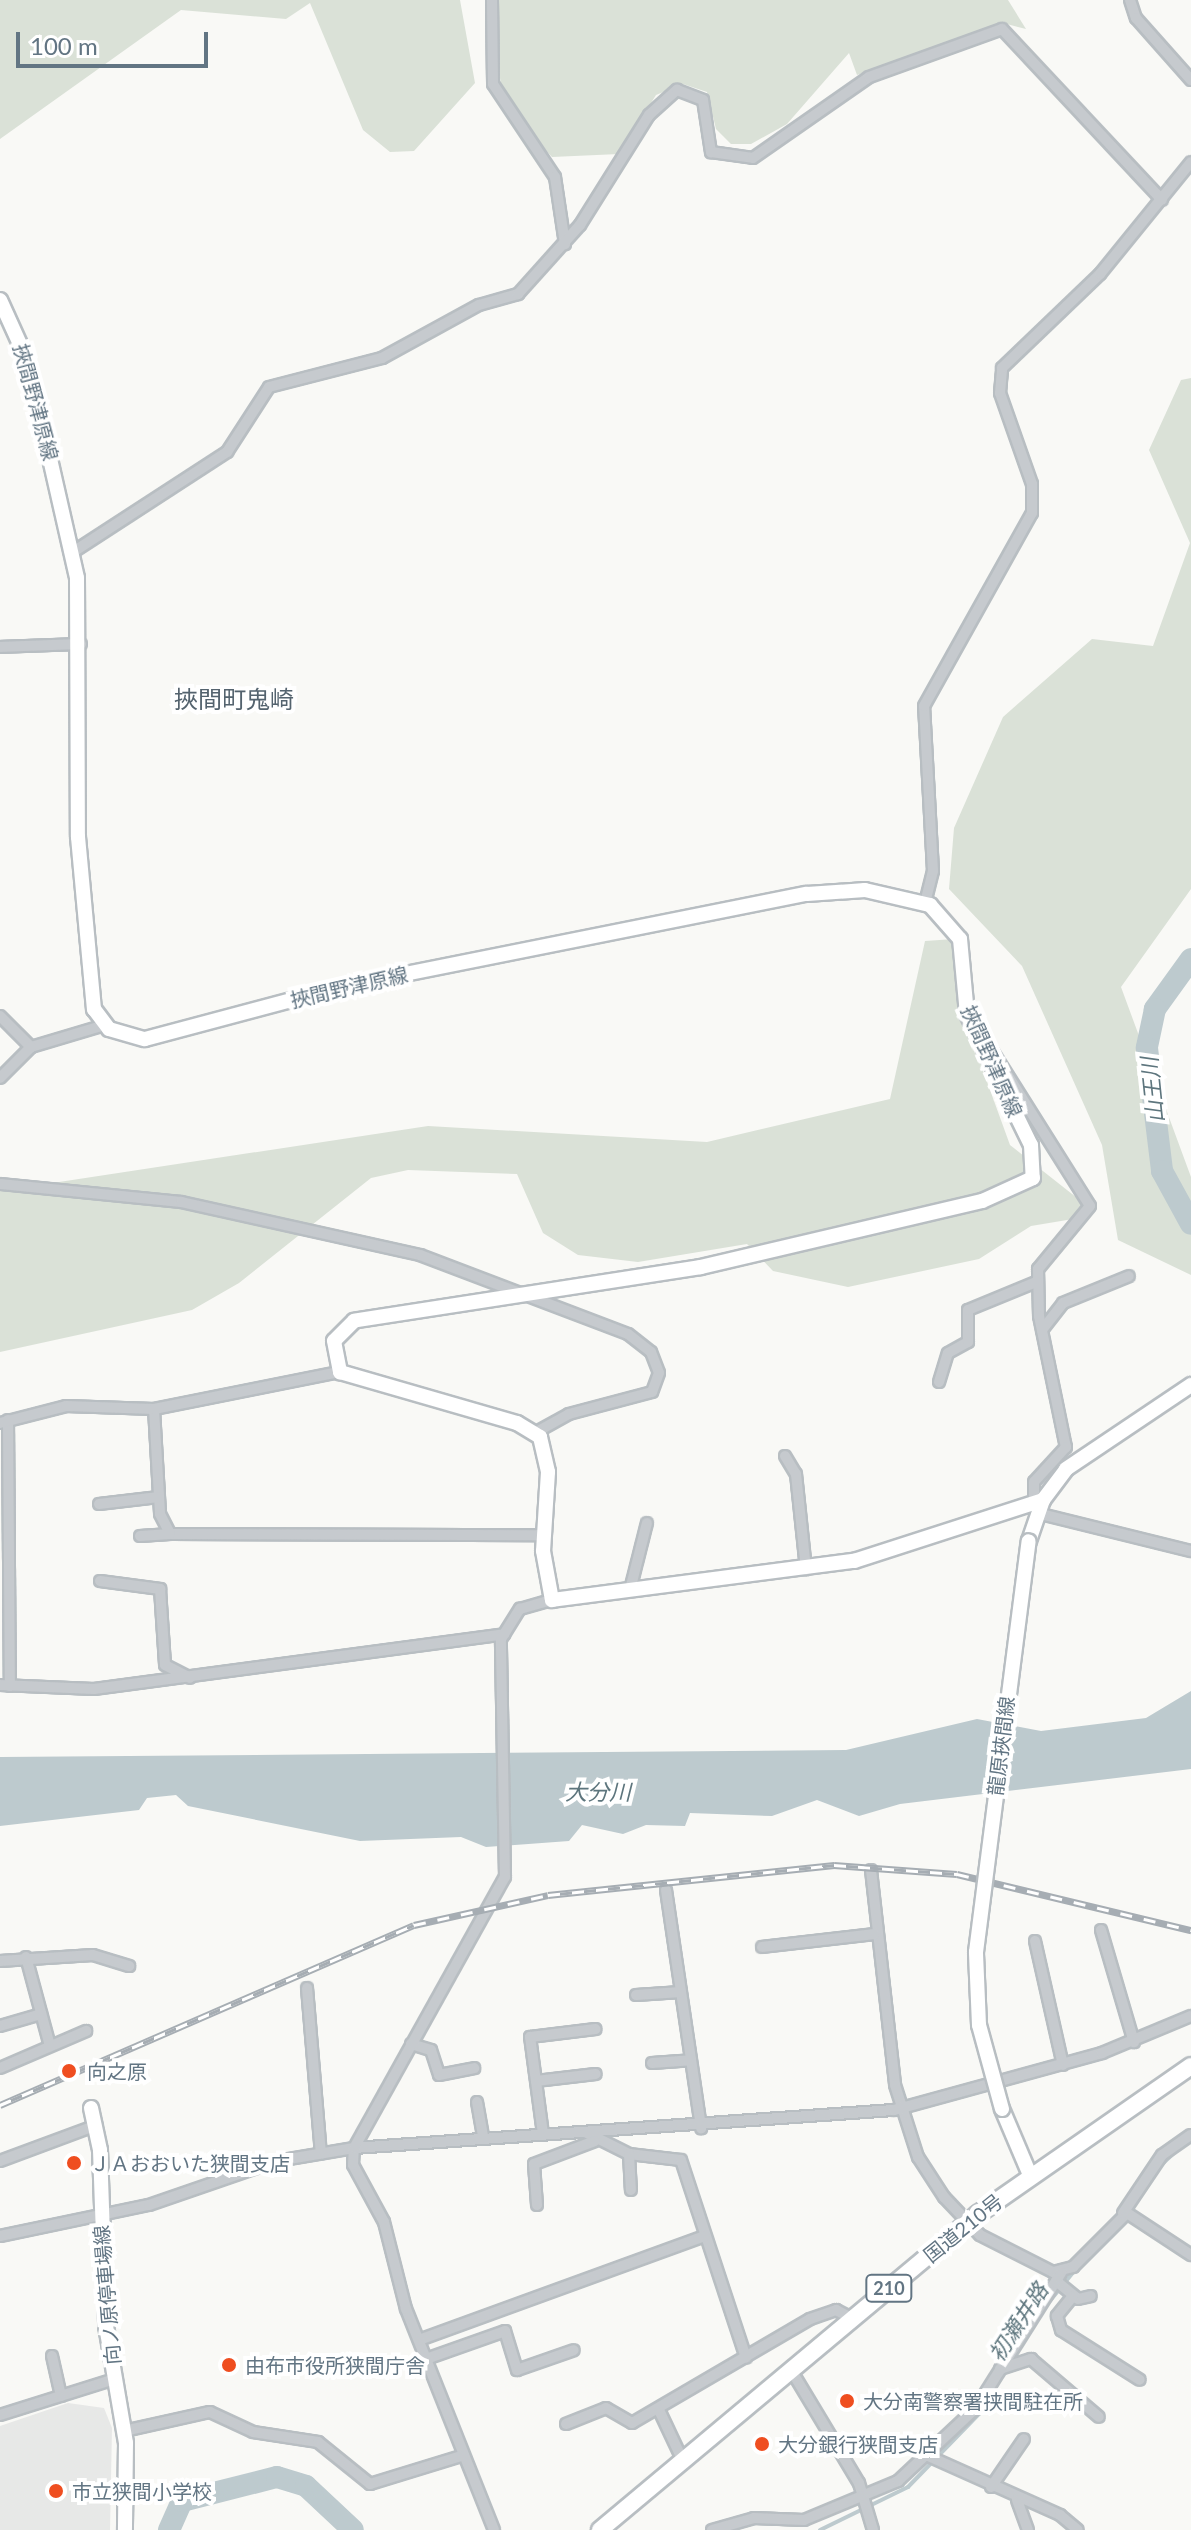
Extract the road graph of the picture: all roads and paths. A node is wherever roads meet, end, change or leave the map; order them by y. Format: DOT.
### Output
graph roads {
  1 [pos="492,0"];
  2 [pos="1130,0"];
  3 [pos="1191,80"];
  4 [pos="1191,162"];
  5 [pos="1162,200"];
  6 [pos="565,244"];
  7 [pos="0,300"];
  8 [pos="73,552"];
  9 [pos="81,644"];
  10 [pos="0,647"];
  11 [pos="925,903"];
  12 [pos="0,1016"];
  13 [pos="971,1023"];
  14 [pos="105,1025"];
  15 [pos="31,1047"];
  16 [pos="0,1078"];
  17 [pos="0,1184"];
  18 [pos="1129,1276"];
  19 [pos="1036,1282"];
  20 [pos="527,1293"];
  21 [pos="1042,1330"];
  22 [pos="340,1372"];
  23 [pos="939,1382"];
  24 [pos="1191,1385"];
  25 [pos="154,1409"];
  26 [pos="4,1422"];
  27 [pos="536,1432"];
  28 [pos="785,1456"];
  29 [pos="159,1497"];
  30 [pos="99,1504"];
  31 [pos="1038,1505"];
  32 [pos="647,1523"];
  33 [pos="170,1534"];
  34 [pos="542,1535"];
  35 [pos="140,1536"];
  36 [pos="1191,1551"];
  37 [pos="806,1569"];
  38 [pos="100,1581"];
  39 [pos="630,1590"];
  40 [pos="552,1600"];
  41 [pos="504,1634"];
  42 [pos="190,1678"];
  43 [pos="5,1686"];
  44 [pos="871,1870"];
  45 [pos="666,1890"];
  46 [pos="1101,1930"];
  47 [pos="874,1934"];
  48 [pos="1035,1941"];
  49 [pos="762,1947"];
  50 [pos="26,1957"];
  51 [pos="0,1961"];
  52 [pos="129,1966"];
  53 [pos="307,1988"];
  54 [pos="681,1992"];
  55 [pos="636,1995"];
  56 [pos="41,2014"];
  57 [pos="1191,2016"];
  58 [pos="0,2026"];
  59 [pos="596,2029"];
  60 [pos="86,2031"];
  61 [pos="1134,2042"];
  62 [pos="411,2044"];
  63 [pos="50,2046"];
  64 [pos="691,2060"];
  65 [pos="652,2063"];
  66 [pos="1063,2065"];
  67 [pos="1191,2066"];
  68 [pos="0,2068"];
  69 [pos="474,2068"];
  70 [pos="596,2074"];
  71 [pos="536,2081"];
  72 [pos="477,2102"];
  73 [pos="91,2108"];
  74 [pos="901,2109"];
  75 [pos="97,2125"];
  76 [pos="701,2128"];
  77 [pos="543,2134"];
  78 [pos="483,2135"];
  79 [pos="1191,2135"];
  80 [pos="591,2137"];
  81 [pos="354,2148"];
  82 [pos="321,2153"];
  83 [pos="629,2154"];
  84 [pos="0,2161"];
  85 [pos="1030,2175"];
  86 [pos="631,2190"];
  87 [pos="537,2205"];
  88 [pos="1123,2213"];
  89 [pos="100,2216"];
  90 [pos="967,2223"];
  91 [pos="0,2236"];
  92 [pos="705,2236"];
  93 [pos="1191,2255"];
  94 [pos="1058,2277"];
  95 [pos="1073,2296"];
  96 [pos="1091,2296"];
  97 [pos="852,2318"];
  98 [pos="419,2340"];
  99 [pos="574,2350"];
  100 [pos="52,2356"];
  101 [pos="746,2358"];
  102 [pos="426,2359"];
  103 [pos="1000,2369"];
  104 [pos="791,2370"];
  105 [pos="115,2379"];
  106 [pos="1140,2380"];
  107 [pos="61,2396"];
  108 [pos="659,2410"];
  109 [pos="0,2415"];
  110 [pos="1099,2417"];
  111 [pos="566,2424"];
  112 [pos="124,2431"];
  113 [pos="1024,2439"];
  114 [pos="464,2455"];
  115 [pos="926,2455"];
  116 [pos="683,2461"];
  117 [pos="991,2487"];
  118 [pos="864,2496"];
  119 [pos="1017,2500"];
  120 [pos="125,2530"];
  121 [pos="494,2530"];
  122 [pos="600,2530"];
  123 [pos="712,2530"];
  124 [pos="873,2530"];
  125 [pos="1028,2530"];
  126 [pos="1078,2530"];
  1 -- 6 [label="street"];
  2 -- 3 [label="street"];
  4 -- 5 [label="street"];
  5 -- 6 [label="street"];
  5 -- 11 [label="street"];
  6 -- 8 [label="street"];
  7 -- 8 [label="main road, 挾間野津原線"];
  8 -- 9 [label="main road, 挾間野津原線"];
  9 -- 10 [label="street"];
  9 -- 14 [label="main road, 挾間野津原線"];
  11 -- 13 [label="main road, 挾間野津原線"];
  11 -- 14 [label="main road, 挾間野津原線"];
  12 -- 15 [label="street"];
  13 -- 19 [label="street"];
  13 -- 20 [label="main road, 挾間野津原線"];
  14 -- 15 [label="street"];
  15 -- 16 [label="street"];
  17 -- 20 [label="street"];
  18 -- 21 [label="street"];
  19 -- 21 [label="street"];
  19 -- 23 [label="street"];
  20 -- 22 [label="main road, 挾間野津原線"];
  20 -- 27 [label="street"];
  21 -- 31 [label="street"];
  22 -- 25 [label="street"];
  22 -- 27 [label="main road"];
  24 -- 31 [label="main road, 龍原挾間線"];
  25 -- 26 [label="street"];
  25 -- 29 [label="street"];
  26 -- 43 [label="street"];
  27 -- 34 [label="main road"];
  28 -- 37 [label="street"];
  29 -- 30 [label="street"];
  29 -- 33 [label="street"];
  31 -- 36 [label="street"];
  31 -- 37 [label="main road"];
  31 -- 85 [label="main road, 龍原挾間線, bridge"];
  32 -- 39 [label="street"];
  33 -- 34 [label="street"];
  33 -- 35 [label="street"];
  34 -- 40 [label="main road"];
  37 -- 39 [label="main road"];
  38 -- 42 [label="street"];
  39 -- 40 [label="main road"];
  40 -- 41 [label="street"];
  41 -- 42 [label="street"];
  41 -- 62 [label="street"];
  42 -- 43 [label="street"];
  44 -- 47 [label="street"];
  45 -- 54 [label="street"];
  46 -- 61 [label="street"];
  47 -- 49 [label="street"];
  47 -- 74 [label="street"];
  48 -- 66 [label="street"];
  50 -- 51 [label="street"];
  50 -- 52 [label="street"];
  50 -- 56 [label="street"];
  53 -- 82 [label="street"];
  54 -- 55 [label="street"];
  54 -- 64 [label="street"];
  56 -- 58 [label="street"];
  56 -- 63 [label="street"];
  57 -- 61 [label="street"];
  59 -- 71 [label="street"];
  60 -- 63 [label="street"];
  61 -- 66 [label="street"];
  62 -- 69 [label="street"];
  62 -- 81 [label="street"];
  63 -- 68 [label="street"];
  64 -- 65 [label="street"];
  64 -- 76 [label="street"];
  66 -- 74 [label="street"];
  67 -- 85 [label="highway, 国道210号 / 210"];
  70 -- 71 [label="street"];
  71 -- 77 [label="street"];
  72 -- 78 [label="street"];
  73 -- 75 [label="main road, 向ノ原停車場線"];
  74 -- 76 [label="street"];
  74 -- 90 [label="street"];
  75 -- 84 [label="street"];
  75 -- 89 [label="main road, 向ノ原停車場線"];
  76 -- 80 [label="street"];
  77 -- 78 [label="street"];
  77 -- 80 [label="street"];
  78 -- 81 [label="street"];
  79 -- 88 [label="street"];
  80 -- 83 [label="street"];
  80 -- 87 [label="street"];
  81 -- 82 [label="street"];
  81 -- 98 [label="street"];
  82 -- 89 [label="street"];
  83 -- 86 [label="street"];
  83 -- 92 [label="street"];
  85 -- 90 [label="highway, 国道210号 / 210"];
  88 -- 93 [label="street"];
  88 -- 94 [label="street"];
  89 -- 91 [label="street"];
  89 -- 105 [label="main road, 向ノ原停車場線"];
  90 -- 94 [label="street"];
  90 -- 97 [label="highway, 国道210号 / 210"];
  92 -- 98 [label="street"];
  92 -- 101 [label="street"];
  94 -- 95 [label="street"];
  94 -- 103 [label="street"];
  95 -- 96 [label="street"];
  95 -- 106 [label="street"];
  97 -- 101 [label="street"];
  97 -- 104 [label="highway, 国道210号 / 210"];
  98 -- 102 [label="street"];
  99 -- 102 [label="street"];
  100 -- 107 [label="street"];
  101 -- 108 [label="street"];
  102 -- 114 [label="street"];
  103 -- 110 [label="street"];
  103 -- 115 [label="street"];
  104 -- 116 [label="highway, 国道210号 / 210"];
  104 -- 118 [label="street"];
  105 -- 107 [label="street"];
  105 -- 112 [label="main road, 向ノ原停車場線"];
  107 -- 109 [label="street"];
  108 -- 111 [label="street"];
  108 -- 116 [label="street"];
  112 -- 114 [label="street"];
  112 -- 120 [label="main road, 向ノ原停車場線"];
  113 -- 117 [label="street"];
  114 -- 121 [label="street"];
  115 -- 117 [label="street"];
  115 -- 118 [label="street"];
  116 -- 122 [label="highway, 国道210号 / 210"];
  117 -- 119 [label="street"];
  118 -- 123 [label="street"];
  118 -- 124 [label="street"];
  119 -- 125 [label="street"];
  119 -- 126 [label="street"];
}
